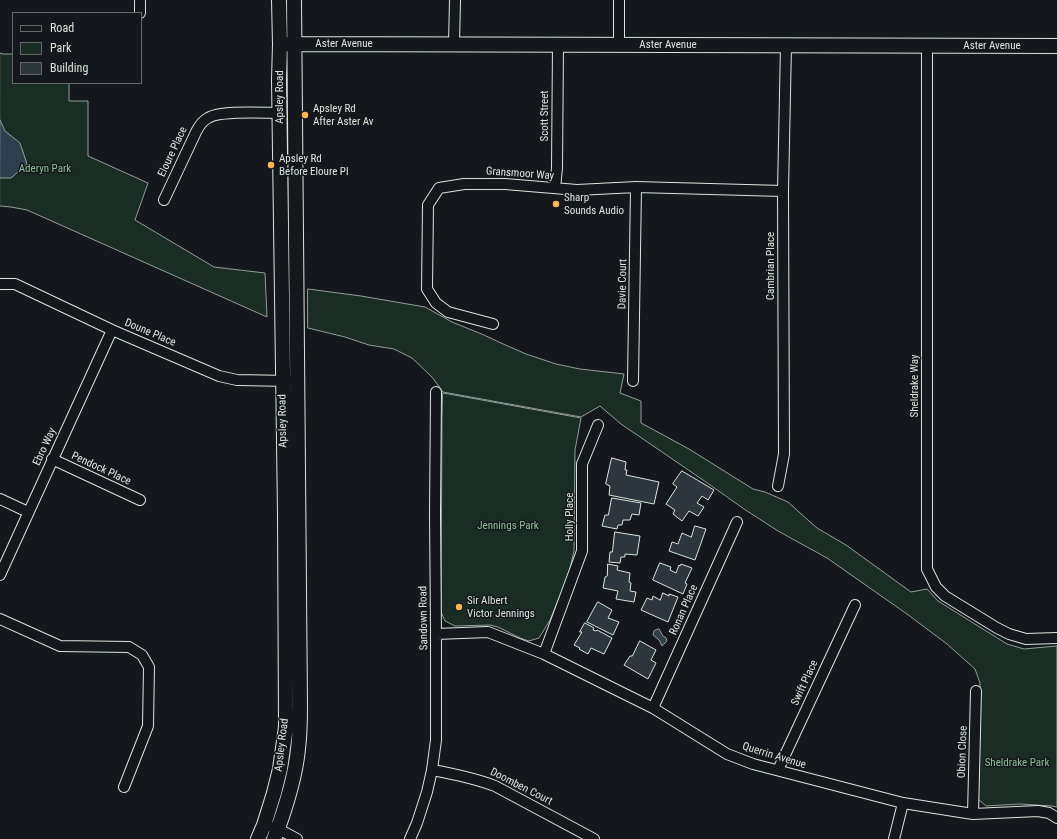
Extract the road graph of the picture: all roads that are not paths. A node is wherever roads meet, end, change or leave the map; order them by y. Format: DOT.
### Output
graph roads {
  1 [pos="140,0"];
  2 [pos="279,0"];
  3 [pos="294,0"];
  4 [pos="455,0"];
  5 [pos="619,0"];
  6 [pos="140,12"];
  7 [pos="280,44"];
  8 [pos="294,44"];
  9 [pos="454,44"];
  10 [pos="558,44"];
  11 [pos="619,44"];
  12 [pos="786,45"];
  13 [pos="928,46"];
  14 [pos="1057,46"];
  15 [pos="280,113"];
  16 [pos="636,187"];
  17 [pos="555,188"];
  18 [pos="782,191"];
  19 [pos="164,200"];
  20 [pos="0,284"];
  21 [pos="493,324"];
  22 [pos="112,330"];
  23 [pos="283,381"];
  24 [pos="297,381"];
  25 [pos="633,381"];
  26 [pos="436,392"];
  27 [pos="598,425"];
  28 [pos="52,459"];
  29 [pos="778,486"];
  30 [pos="0,499"];
  31 [pos="140,500"];
  32 [pos="28,512"];
  33 [pos="737,522"];
  34 [pos="0,575"];
  35 [pos="855,605"];
  36 [pos="0,619"];
  37 [pos="436,634"];
  38 [pos="1057,638"];
  39 [pos="544,654"];
  40 [pos="976,691"];
  41 [pos="653,708"];
  42 [pos="432,770"];
  43 [pos="778,770"];
  44 [pos="124,787"];
  45 [pos="903,803"];
  46 [pos="973,814"];
  47 [pos="1057,818"];
  48 [pos="264,824"];
  49 [pos="276,834"];
  50 [pos="258,839"];
  51 [pos="297,839"];
  52 [pos="410,839"];
  53 [pos="594,839"];
  54 [pos="894,839"];
  1 -- 6 [label="street"];
  2 -- 7 [label="main road, Apsley Road"];
  3 -- 8 [label="main road, Apsley Road"];
  4 -- 9 [label="street"];
  5 -- 11 [label="street"];
  7 -- 8 [label="main road, Aster Avenue"];
  7 -- 15 [label="main road, Apsley Road"];
  8 -- 9 [label="main road, Aster Avenue"];
  8 -- 24 [label="main road, Apsley Road"];
  9 -- 10 [label="main road, Aster Avenue"];
  10 -- 11 [label="main road, Aster Avenue"];
  10 -- 17 [label="street, Scott Street"];
  11 -- 12 [label="main road, Aster Avenue"];
  12 -- 13 [label="main road, Aster Avenue"];
  12 -- 18 [label="street, Cambrian Place"];
  13 -- 14 [label="main road, Aster Avenue"];
  13 -- 38 [label="street, Sheldrake Way"];
  15 -- 19 [label="street, Eloure Place"];
  15 -- 23 [label="main road, Apsley Road"];
  16 -- 17 [label="street, Gransmoor Way"];
  16 -- 18 [label="street, Gransmoor Way"];
  16 -- 25 [label="street, Davie Court"];
  17 -- 21 [label="street, Gransmoor Way"];
  18 -- 29 [label="street, Cambrian Place"];
  20 -- 22 [label="street, Doune Place"];
  22 -- 23 [label="street, Doune Place"];
  22 -- 28 [label="street, Ebro Way"];
  23 -- 24 [label="street, Doune Place"];
  23 -- 48 [label="main road, Apsley Road"];
  24 -- 49 [label="main road, Apsley Road"];
  26 -- 37 [label="street, Sandown Road"];
  27 -- 39 [label="street, Holly Place"];
  28 -- 31 [label="street, Pendock Place"];
  28 -- 32 [label="street, Ebro Way"];
  30 -- 32 [label="street"];
  32 -- 34 [label="street, Ebro Way"];
  33 -- 41 [label="street, Ronan Place"];
  35 -- 43 [label="street, Swift Place"];
  36 -- 44 [label="street"];
  37 -- 39 [label="street, Querrin Avenue"];
  37 -- 42 [label="street, Sandown Road"];
  39 -- 41 [label="street, Querrin Avenue"];
  40 -- 46 [label="street, Obion Close"];
  41 -- 43 [label="street, Querrin Avenue"];
  42 -- 52 [label="street, Sandown Road"];
  42 -- 53 [label="street, Doomben Court"];
  43 -- 45 [label="street, Querrin Avenue"];
  45 -- 46 [label="street, Querrin Avenue"];
  45 -- 54 [label="street"];
  46 -- 47 [label="street, Querrin Avenue"];
  48 -- 49 [label="street"];
  48 -- 50 [label="main road, Apsley Road"];
  49 -- 51 [label="street"];
}
